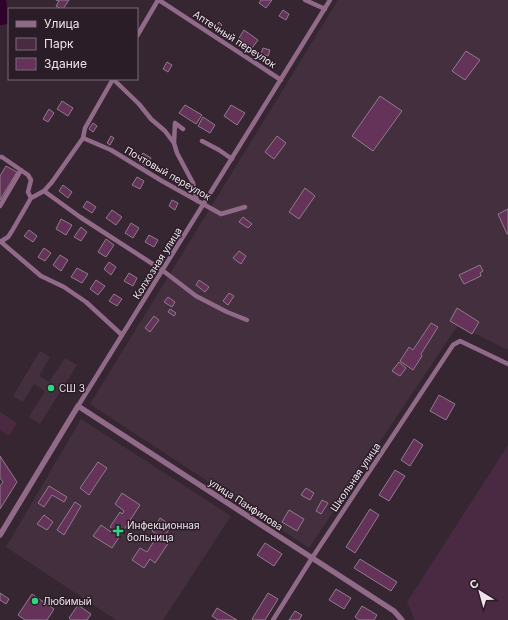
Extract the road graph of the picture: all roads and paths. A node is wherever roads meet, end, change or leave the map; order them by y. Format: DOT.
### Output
graph roads {
  1 [pos="158,0"];
  2 [pos="305,0"];
  3 [pos="330,0"];
  4 [pos="325,9"];
  5 [pos="138,34"];
  6 [pos="112,80"];
  7 [pos="114,80"];
  8 [pos="281,80"];
  9 [pos="183,129"];
  10 [pos="83,138"];
  11 [pos="202,141"];
  12 [pos="174,144"];
  13 [pos="0,157"];
  14 [pos="232,158"];
  15 [pos="21,170"];
  16 [pos="44,191"];
  17 [pos="31,198"];
  18 [pos="196,201"];
  19 [pos="203,205"];
  20 [pos="0,206"];
  21 [pos="245,207"];
  22 [pos="1,242"];
  23 [pos="162,270"];
  24 [pos="247,320"];
  25 [pos="122,335"];
  26 [pos="508,364"];
  27 [pos="78,406"];
  28 [pos="0,536"];
  29 [pos="312,558"];
  30 [pos="273,620"];
  31 [pos="402,620"];
  1 -- 5 [label="street"];
  1 -- 8 [label="street, Аптечный переулок"];
  2 -- 4 [label="street"];
  3 -- 4 [label="street, Колхозная улица"];
  4 -- 8 [label="street, Колхозная улица"];
  6 -- 10 [label="street"];
  7 -- 12 [label="street"];
  8 -- 14 [label="street, Колхозная улица"];
  9 -- 12 [label="street"];
  10 -- 16 [label="street"];
  10 -- 18 [label="street, Почтовый переулок"];
  11 -- 14 [label="street"];
  12 -- 18 [label="street"];
  13 -- 15 [label="street"];
  14 -- 19 [label="street, Колхозная улица"];
  15 -- 17 [label="street"];
  15 -- 20 [label="street"];
  16 -- 17 [label="street"];
  16 -- 23 [label="street"];
  17 -- 22 [label="street"];
  18 -- 19 [label="street, Почтовый переулок"];
  19 -- 21 [label="street, Почтовый переулок"];
  19 -- 23 [label="street, Колхозная улица"];
  22 -- 25 [label="street"];
  23 -- 24 [label="street"];
  23 -- 25 [label="street, Колхозная улица"];
  25 -- 27 [label="street, Колхозная улица"];
  26 -- 29 [label="street, Школьная улица"];
  27 -- 28 [label="street, Колхозная улица"];
  27 -- 29 [label="street, улица Панфилова"];
  29 -- 30 [label="street, Школьная улица"];
  29 -- 31 [label="street, улица Панфилова"];
}
